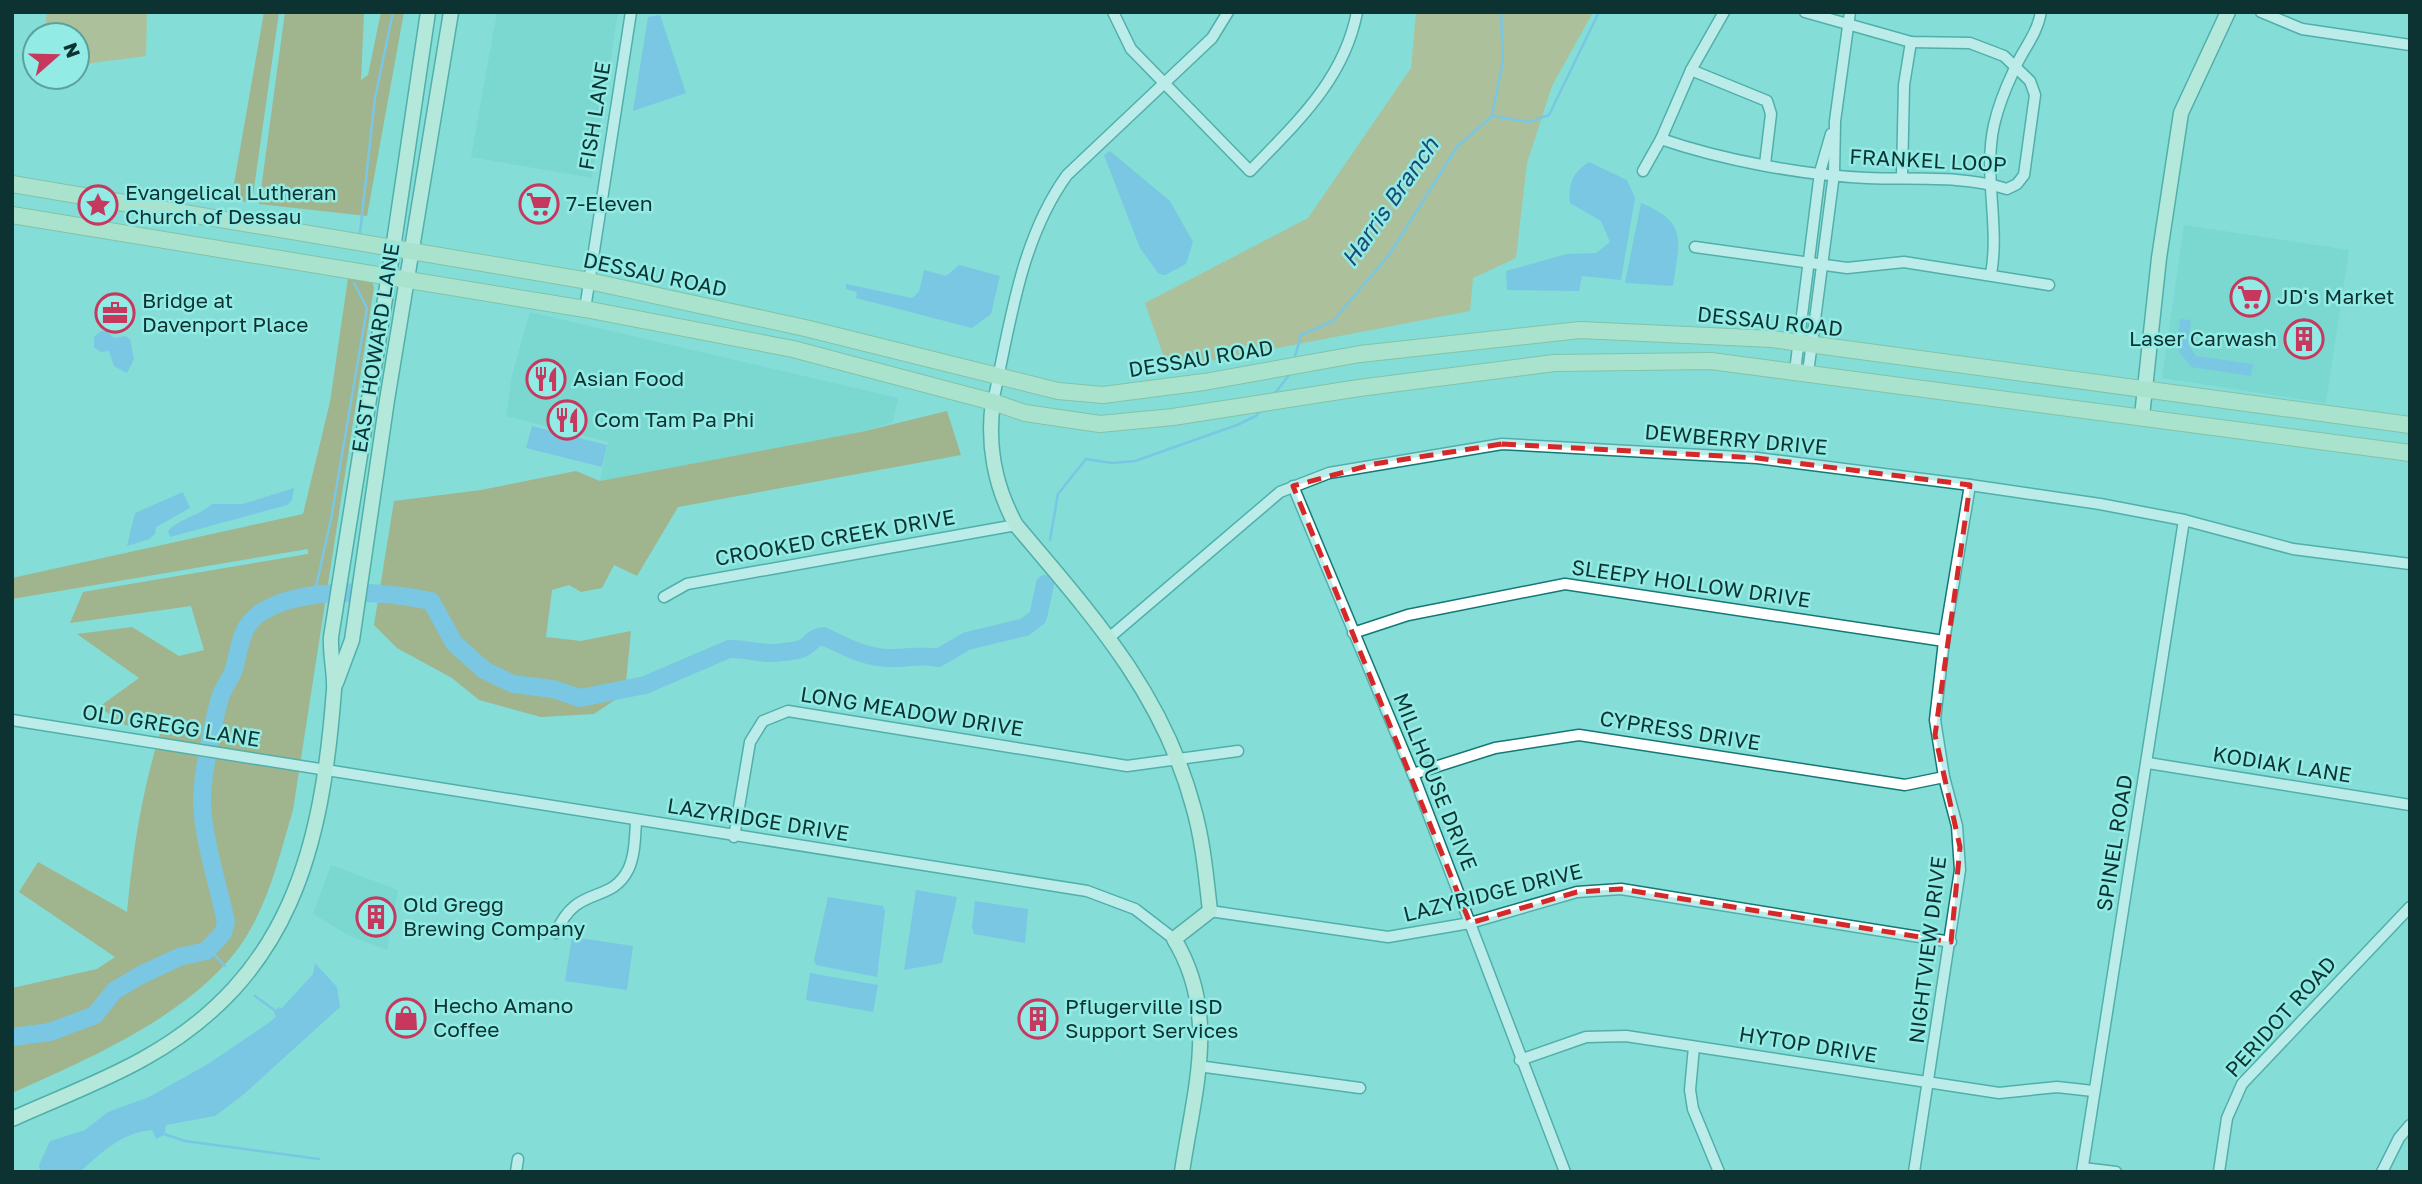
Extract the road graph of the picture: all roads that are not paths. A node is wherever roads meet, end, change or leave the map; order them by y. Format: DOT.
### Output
graph roads {
  1 [pos="428,12"];
  2 [pos="451,12"];
  3 [pos="631,12"];
  4 [pos="1113,12"];
  5 [pos="1228,12"];
  6 [pos="1357,12"];
  7 [pos="1724,12"];
  8 [pos="1805,12"];
  9 [pos="1850,12"];
  10 [pos="2041,12"];
  11 [pos="2228,12"];
  12 [pos="2261,12"];
  13 [pos="1849,24"];
  14 [pos="1911,42"];
  15 [pos="2410,45"];
  16 [pos="2015,68"];
  17 [pos="1691,70"];
  18 [pos="1163,83"];
  19 [pos="1835,121"];
  20 [pos="1661,139"];
  21 [pos="1765,164"];
  22 [pos="1643,171"];
  23 [pos="1820,172"];
  24 [pos="1834,174"];
  25 [pos="1902,177"];
  26 [pos="12,184"];
  27 [pos="1989,184"];
  28 [pos="110,201"];
  29 [pos="12,215"];
  30 [pos="104,230"];
  31 [pos="1695,247"];
  32 [pos="393,250"];
  33 [pos="412,254"];
  34 [pos="1809,262"];
  35 [pos="1823,264"];
  36 [pos="1990,274"];
  37 [pos="389,276"];
  38 [pos="408,280"];
  39 [pos="589,281"];
  40 [pos="2049,285"];
  41 [pos="585,309"];
  42 [pos="1805,345"];
  43 [pos="1802,372"];
  44 [pos="999,376"];
  45 [pos="2144,388"];
  46 [pos="993,402"];
  47 [pos="2141,416"];
  48 [pos="2410,425"];
  49 [pos="2410,453"];
  50 [pos="1970,485"];
  51 [pos="1293,486"];
  52 [pos="2184,520"];
  53 [pos="1016,526"];
  54 [pos="2410,564"];
  55 [pos="664,597"];
  56 [pos="1353,633"];
  57 [pos="1110,637"];
  58 [pos="1944,641"];
  59 [pos="334,688"];
  60 [pos="12,720"];
  61 [pos="1238,751"];
  62 [pos="1177,760"];
  63 [pos="2148,763"];
  64 [pos="323,770"];
  65 [pos="1413,774"];
  66 [pos="1944,777"];
  67 [pos="2410,805"];
  68 [pos="636,821"];
  69 [pos="734,836"];
  70 [pos="2410,907"];
  71 [pos="1210,911"];
  72 [pos="1470,923"];
  73 [pos="556,933"];
  74 [pos="1174,939"];
  75 [pos="1951,942"];
  76 [pos="1693,1047"];
  77 [pos="1520,1060"];
  78 [pos="1198,1066"];
  79 [pos="1929,1083"];
  80 [pos="1360,1088"];
  81 [pos="2093,1091"];
  82 [pos="12,1119"];
  83 [pos="2410,1125"];
  84 [pos="519,1159"];
  85 [pos="2082,1170"];
  86 [pos="516,1172"];
  87 [pos="1182,1172"];
  88 [pos="1565,1172"];
  89 [pos="1718,1172"];
  90 [pos="1914,1172"];
  91 [pos="2116,1172"];
  92 [pos="2219,1172"];
  93 [pos="2382,1172"];
  1 -- 32 [label="main road, EAST HOWARD LANE"];
  2 -- 33 [label="main road, EAST HOWARD LANE"];
  3 -- 39 [label="street, FISH LANE"];
  4 -- 18 [label="street"];
  5 -- 18 [label="street"];
  6 -- 18 [label="street"];
  7 -- 17 [label="street"];
  8 -- 13 [label="street, FRANKEL LOOP"];
  9 -- 13 [label="street"];
  10 -- 16 [label="street"];
  11 -- 45 [label="main road"];
  12 -- 15 [label="street"];
  13 -- 14 [label="street, FRANKEL LOOP"];
  13 -- 19 [label="street"];
  14 -- 16 [label="street, FRANKEL LOOP"];
  14 -- 25 [label="street"];
  16 -- 27 [label="street"];
  16 -- 27 [label="street, FRANKEL LOOP"];
  17 -- 20 [label="street"];
  17 -- 21 [label="street"];
  18 -- 44 [label="street"];
  19 -- 23 [label="street"];
  19 -- 24 [label="street"];
  20 -- 21 [label="street, FRANKEL LOOP"];
  20 -- 22 [label="street"];
  21 -- 23 [label="street, FRANKEL LOOP"];
  23 -- 24 [label="street, FRANKEL LOOP"];
  23 -- 34 [label="street"];
  24 -- 25 [label="street, FRANKEL LOOP"];
  24 -- 35 [label="street"];
  25 -- 27 [label="street, FRANKEL LOOP"];
  26 -- 28 [label="main road, DESSAU ROAD"];
  27 -- 36 [label="street"];
  28 -- 30 [label="main road"];
  28 -- 32 [label="main road, DESSAU ROAD"];
  29 -- 30 [label="main road"];
  30 -- 37 [label="main road"];
  31 -- 34 [label="street"];
  32 -- 33 [label="main road, DESSAU ROAD"];
  32 -- 37 [label="main road, EAST HOWARD LANE"];
  33 -- 38 [label="main road, EAST HOWARD LANE"];
  33 -- 39 [label="main road, DESSAU ROAD"];
  34 -- 35 [label="street"];
  34 -- 42 [label="street"];
  35 -- 36 [label="street"];
  35 -- 42 [label="street"];
  36 -- 40 [label="street"];
  37 -- 38 [label="main road"];
  37 -- 59 [label="main road, EAST HOWARD LANE"];
  38 -- 41 [label="main road"];
  38 -- 59 [label="main road, EAST HOWARD LANE"];
  39 -- 41 [label="street, FISH LANE"];
  39 -- 44 [label="main road, DESSAU ROAD"];
  41 -- 46 [label="main road"];
  42 -- 43 [label="street"];
  42 -- 44 [label="main road, DESSAU ROAD"];
  42 -- 45 [label="main road, DESSAU ROAD"];
  43 -- 46 [label="main road"];
  43 -- 47 [label="main road"];
  44 -- 46 [label="street"];
  45 -- 47 [label="main road"];
  45 -- 48 [label="main road, DESSAU ROAD"];
  46 -- 53 [label="main road"];
  47 -- 49 [label="main road"];
  50 -- 51 [label="street, DEWBERRY DRIVE"];
  50 -- 52 [label="street, DEWBERRY DRIVE"];
  50 -- 58 [label="street, NIGHTVIEW DRIVE"];
  51 -- 56 [label="street, MILLHOUSE DRIVE"];
  51 -- 57 [label="street, DEWBERRY DRIVE"];
  52 -- 54 [label="street, DEWBERRY DRIVE"];
  52 -- 63 [label="street, SPINEL ROAD"];
  53 -- 55 [label="street, CROOKED CREEK DRIVE"];
  53 -- 57 [label="main road"];
  56 -- 58 [label="street, SLEEPY HOLLOW DRIVE"];
  56 -- 65 [label="street, MILLHOUSE DRIVE"];
  57 -- 62 [label="main road"];
  58 -- 66 [label="street, NIGHTVIEW DRIVE"];
  59 -- 64 [label="main road, EAST HOWARD LANE"];
  60 -- 64 [label="street, OLD GREGG LANE"];
  61 -- 62 [label="street, LONG MEADOW DRIVE"];
  62 -- 69 [label="street, LONG MEADOW DRIVE"];
  62 -- 71 [label="main road"];
  63 -- 67 [label="street, KODIAK LANE"];
  63 -- 81 [label="street, SPINEL ROAD"];
  64 -- 68 [label="street, LAZYRIDGE DRIVE"];
  64 -- 82 [label="main road, EAST HOWARD LANE"];
  65 -- 66 [label="street, CYPRESS DRIVE"];
  65 -- 72 [label="street, MILLHOUSE DRIVE"];
  66 -- 75 [label="street, NIGHTVIEW DRIVE"];
  68 -- 69 [label="street, LAZYRIDGE DRIVE"];
  68 -- 73 [label="street"];
  69 -- 74 [label="street, LAZYRIDGE DRIVE"];
  70 -- 92 [label="street, PERIDOT ROAD"];
  71 -- 72 [label="street, LAZYRIDGE DRIVE"];
  71 -- 74 [label="main road"];
  72 -- 75 [label="street, LAZYRIDGE DRIVE"];
  72 -- 77 [label="street, MILLHOUSE DRIVE"];
  74 -- 78 [label="main road"];
  75 -- 79 [label="street, NIGHTVIEW DRIVE"];
  76 -- 77 [label="street, HYTOP DRIVE"];
  76 -- 79 [label="street, HYTOP DRIVE"];
  76 -- 89 [label="street"];
  77 -- 88 [label="street, MILLHOUSE DRIVE"];
  78 -- 80 [label="street"];
  78 -- 87 [label="main road"];
  79 -- 81 [label="street, HYTOP DRIVE"];
  79 -- 90 [label="street, NIGHTVIEW DRIVE"];
  81 -- 85 [label="street, SPINEL ROAD"];
  83 -- 93 [label="street"];
  84 -- 86 [label="street"];
  85 -- 91 [label="street"];
}
